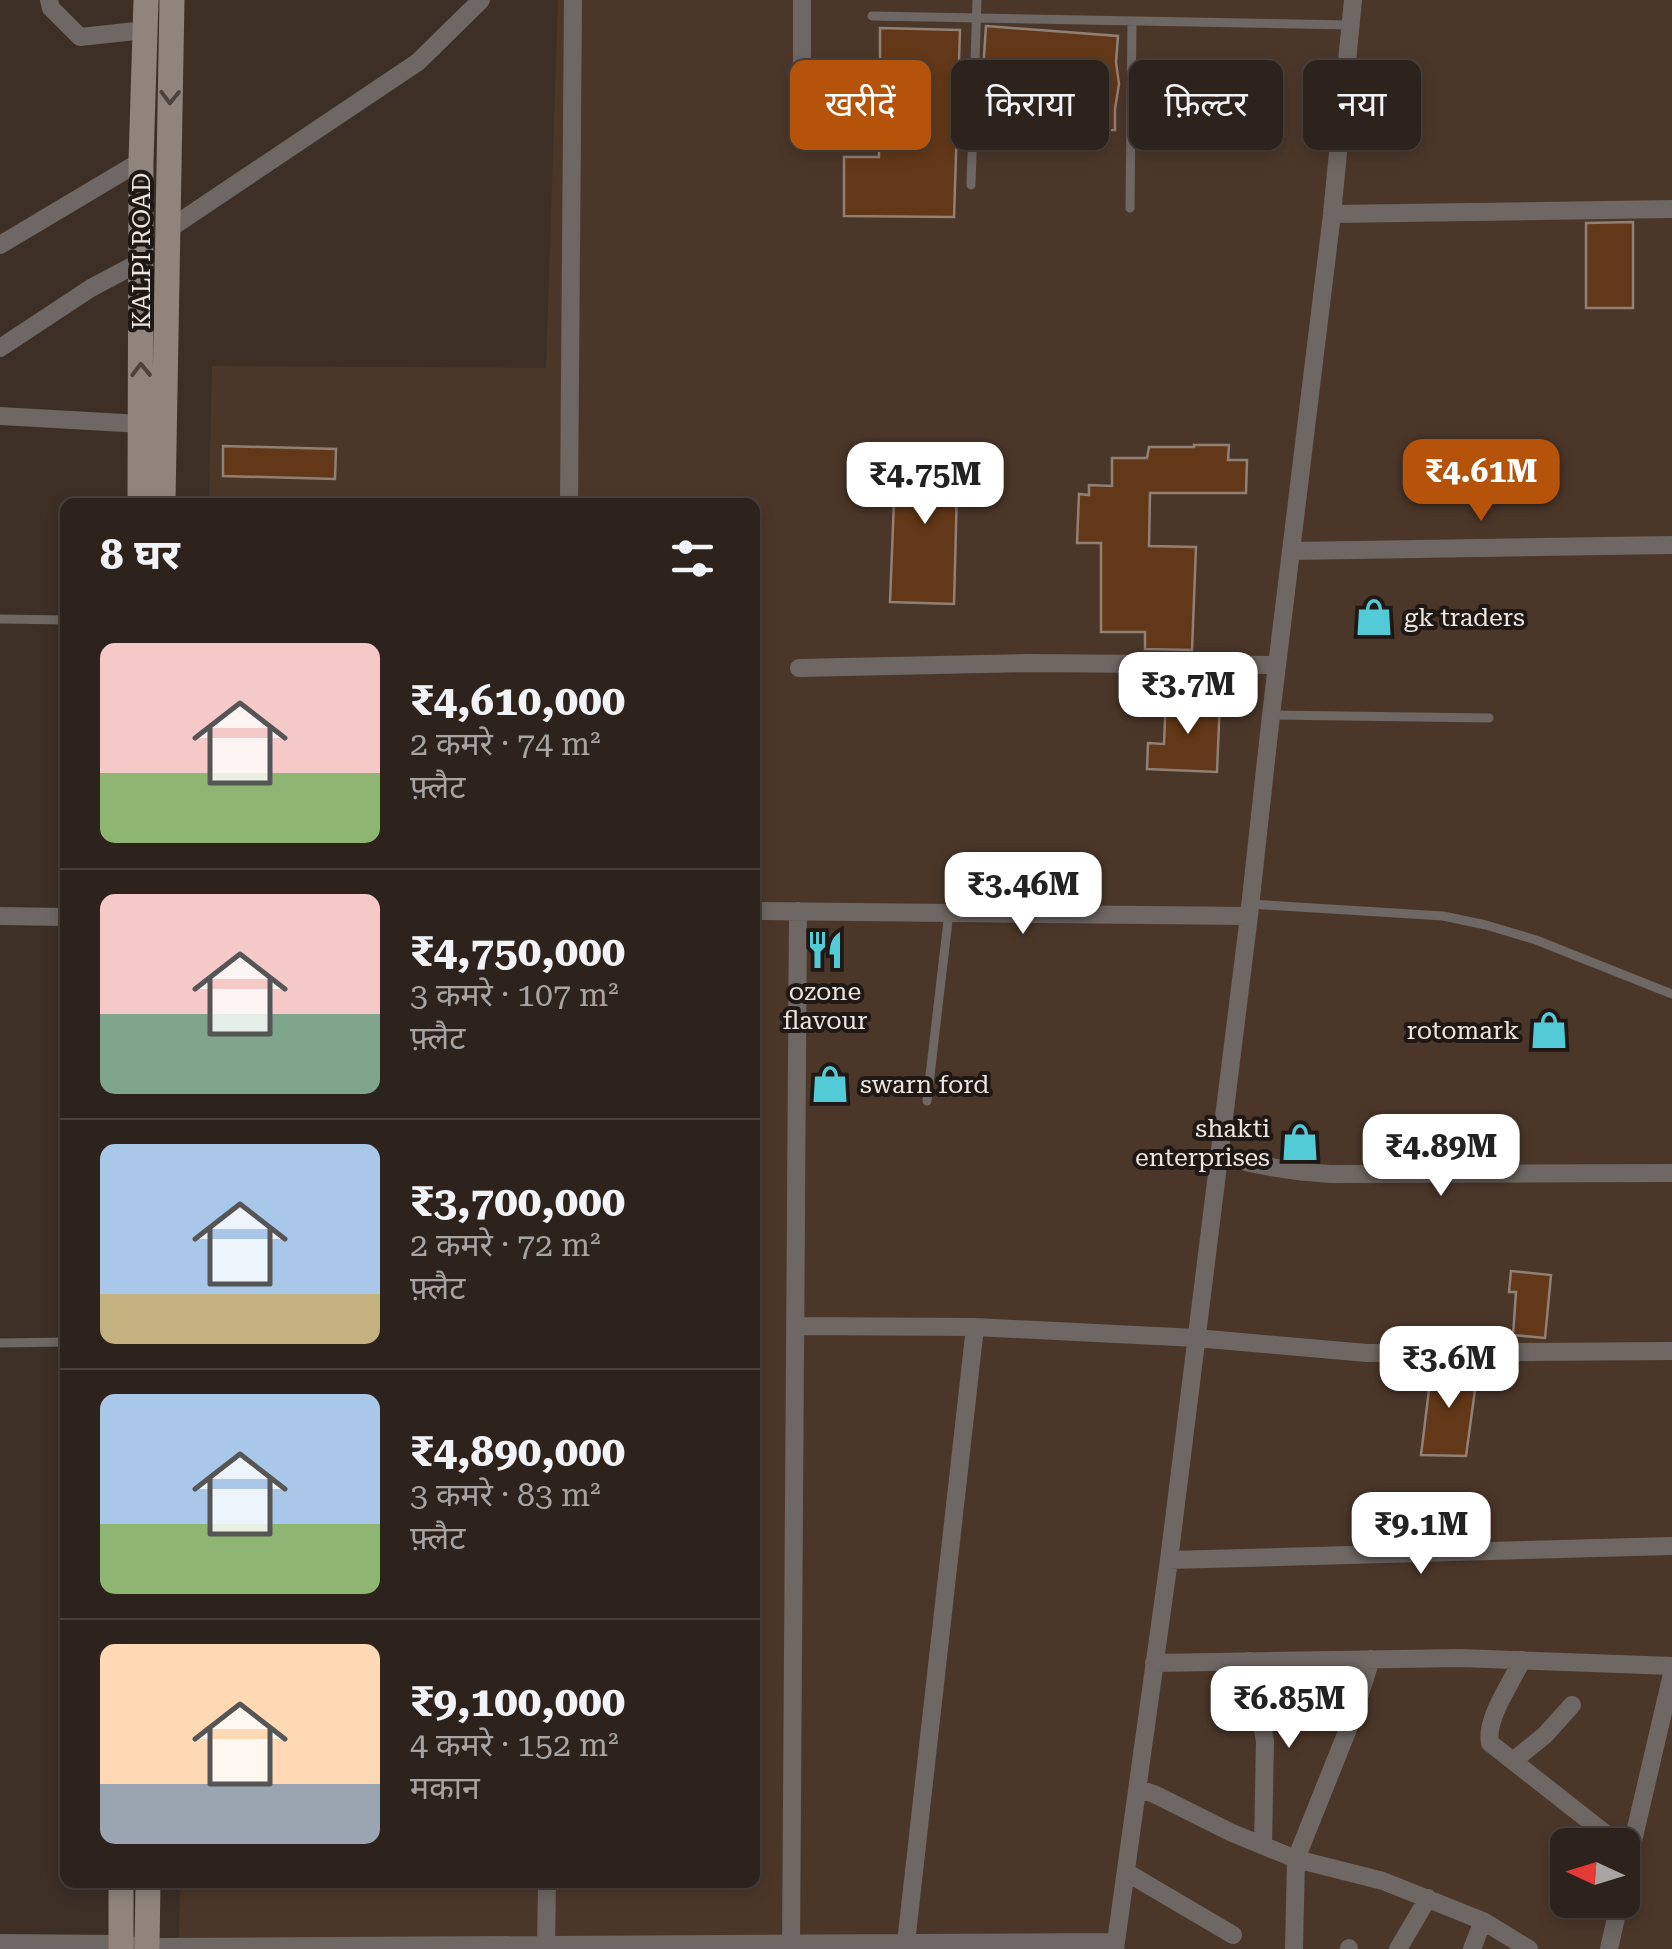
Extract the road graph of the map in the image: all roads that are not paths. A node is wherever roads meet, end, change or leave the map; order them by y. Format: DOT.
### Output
graph roads {
  1 [pos="49,0"];
  2 [pos="146,0"];
  3 [pos="172,0"];
  4 [pos="481,0"];
  5 [pos="573,0"];
  6 [pos="802,0"];
  7 [pos="977,0"];
  8 [pos="1353,0"];
  9 [pos="872,16"];
  10 [pos="977,18"];
  11 [pos="1132,21"];
  12 [pos="1351,24"];
  13 [pos="145,30"];
  14 [pos="802,60"];
  15 [pos="140,161"];
  16 [pos="972,185"];
  17 [pos="1130,208"];
  18 [pos="1672,210"];
  19 [pos="1332,214"];
  20 [pos="166,230"];
  21 [pos="0,245"];
  22 [pos="140,262"];
  23 [pos="0,348"];
  24 [pos="0,416"];
  25 [pos="142,424"];
  26 [pos="140,498"];
  27 [pos="162,498"];
  28 [pos="570,498"];
  29 [pos="1672,546"];
  30 [pos="1292,551"];
  31 [pos="0,619"];
  32 [pos="60,620"];
  33 [pos="1277,665"];
  34 [pos="799,668"];
  35 [pos="1271,714"];
  36 [pos="1488,718"];
  37 [pos="1250,910"];
  38 [pos="760,911"];
  39 [pos="798,911"];
  40 [pos="948,912"];
  41 [pos="0,916"];
  42 [pos="60,917"];
  43 [pos="1672,994"];
  44 [pos="927,1101"];
  45 [pos="1219,1156"];
  46 [pos="1672,1173"];
  47 [pos="795,1326"];
  48 [pos="975,1327"];
  49 [pos="1196,1338"];
  50 [pos="60,1342"];
  51 [pos="0,1343"];
  52 [pos="1672,1351"];
  53 [pos="1672,1546"];
  54 [pos="1170,1560"];
  55 [pos="1371,1659"];
  56 [pos="1522,1660"];
  57 [pos="1249,1661"];
  58 [pos="1154,1663"];
  59 [pos="1672,1666"];
  60 [pos="1672,1674"];
  61 [pos="1572,1704"];
  62 [pos="1513,1762"];
  63 [pos="1138,1789"];
  64 [pos="1598,1828"];
  65 [pos="1630,1828"];
  66 [pos="1263,1846"];
  67 [pos="1296,1859"];
  68 [pos="1126,1872"];
  69 [pos="121,1888"];
  70 [pos="148,1888"];
  71 [pos="547,1888"];
  72 [pos="1428,1898"];
  73 [pos="1616,1918"];
  74 [pos="1483,1921"];
  75 [pos="1233,1935"];
  76 [pos="0,1943"];
  77 [pos="906,1944"];
  78 [pos="546,1946"];
  79 [pos="791,1946"];
  80 [pos="1115,1946"];
  81 [pos="120,1947"];
  82 [pos="684,1947"];
  83 [pos="147,1948"];
  84 [pos="1294,1949"];
  85 [pos="1398,1949"];
  86 [pos="1472,1949"];
  87 [pos="1530,1949"];
  88 [pos="1609,1949"];
  1 -- 13 [label="street"];
  2 -- 13 [label="main road, KALPI ROAD"];
  3 -- 20 [label="main road, KALPI ROAD, one-way"];
  4 -- 20 [label="street"];
  5 -- 28 [label="street"];
  6 -- 14 [label="street"];
  7 -- 10 [label="lane"];
  8 -- 12 [label="street"];
  9 -- 10 [label="lane"];
  10 -- 11 [label="lane"];
  10 -- 16 [label="lane"];
  11 -- 12 [label="lane"];
  11 -- 17 [label="lane"];
  12 -- 19 [label="street"];
  13 -- 15 [label="main road, KALPI ROAD"];
  15 -- 21 [label="street"];
  15 -- 22 [label="main road, KALPI ROAD"];
  18 -- 19 [label="street"];
  19 -- 30 [label="street"];
  20 -- 27 [label="main road, KALPI ROAD"];
  22 -- 23 [label="street"];
  25 -- 22 [label="main road, KALPI ROAD, one-way"];
  24 -- 25 [label="street"];
  25 -- 26 [label="main road, KALPI ROAD"];
  29 -- 30 [label="street"];
  30 -- 33 [label="street"];
  31 -- 32 [label="lane"];
  33 -- 34 [label="street"];
  33 -- 35 [label="street"];
  35 -- 36 [label="lane"];
  35 -- 37 [label="street"];
  37 -- 40 [label="street"];
  37 -- 43 [label="lane"];
  37 -- 45 [label="street"];
  38 -- 39 [label="street"];
  39 -- 40 [label="street"];
  39 -- 47 [label="street"];
  40 -- 44 [label="lane"];
  41 -- 42 [label="street"];
  45 -- 46 [label="street"];
  45 -- 49 [label="street"];
  47 -- 48 [label="street"];
  47 -- 79 [label="street"];
  48 -- 49 [label="street"];
  48 -- 77 [label="street"];
  49 -- 52 [label="street"];
  49 -- 54 [label="street"];
  50 -- 51 [label="lane"];
  53 -- 54 [label="street"];
  54 -- 58 [label="street"];
  55 -- 56 [label="street"];
  55 -- 57 [label="street"];
  55 -- 67 [label="street"];
  56 -- 59 [label="street"];
  56 -- 62 [label="street"];
  57 -- 58 [label="street"];
  57 -- 66 [label="street"];
  58 -- 63 [label="street"];
  60 -- 65 [label="street"];
  61 -- 62 [label="street"];
  62 -- 64 [label="street"];
  63 -- 66 [label="street"];
  63 -- 68 [label="street"];
  66 -- 67 [label="street"];
  67 -- 72 [label="street"];
  67 -- 84 [label="street"];
  68 -- 75 [label="street"];
  68 -- 80 [label="street"];
  69 -- 81 [label="main road"];
  70 -- 83 [label="main road"];
  71 -- 78 [label="street"];
  72 -- 74 [label="street"];
  72 -- 85 [label="street"];
  73 -- 88 [label="street"];
  74 -- 86 [label="street"];
  74 -- 87 [label="street"];
  76 -- 81 [label="street"];
  77 -- 79 [label="street"];
  77 -- 80 [label="street"];
  78 -- 82 [label="street"];
  78 -- 83 [label="street"];
  79 -- 82 [label="street"];
  81 -- 83 [label="street"];
}
